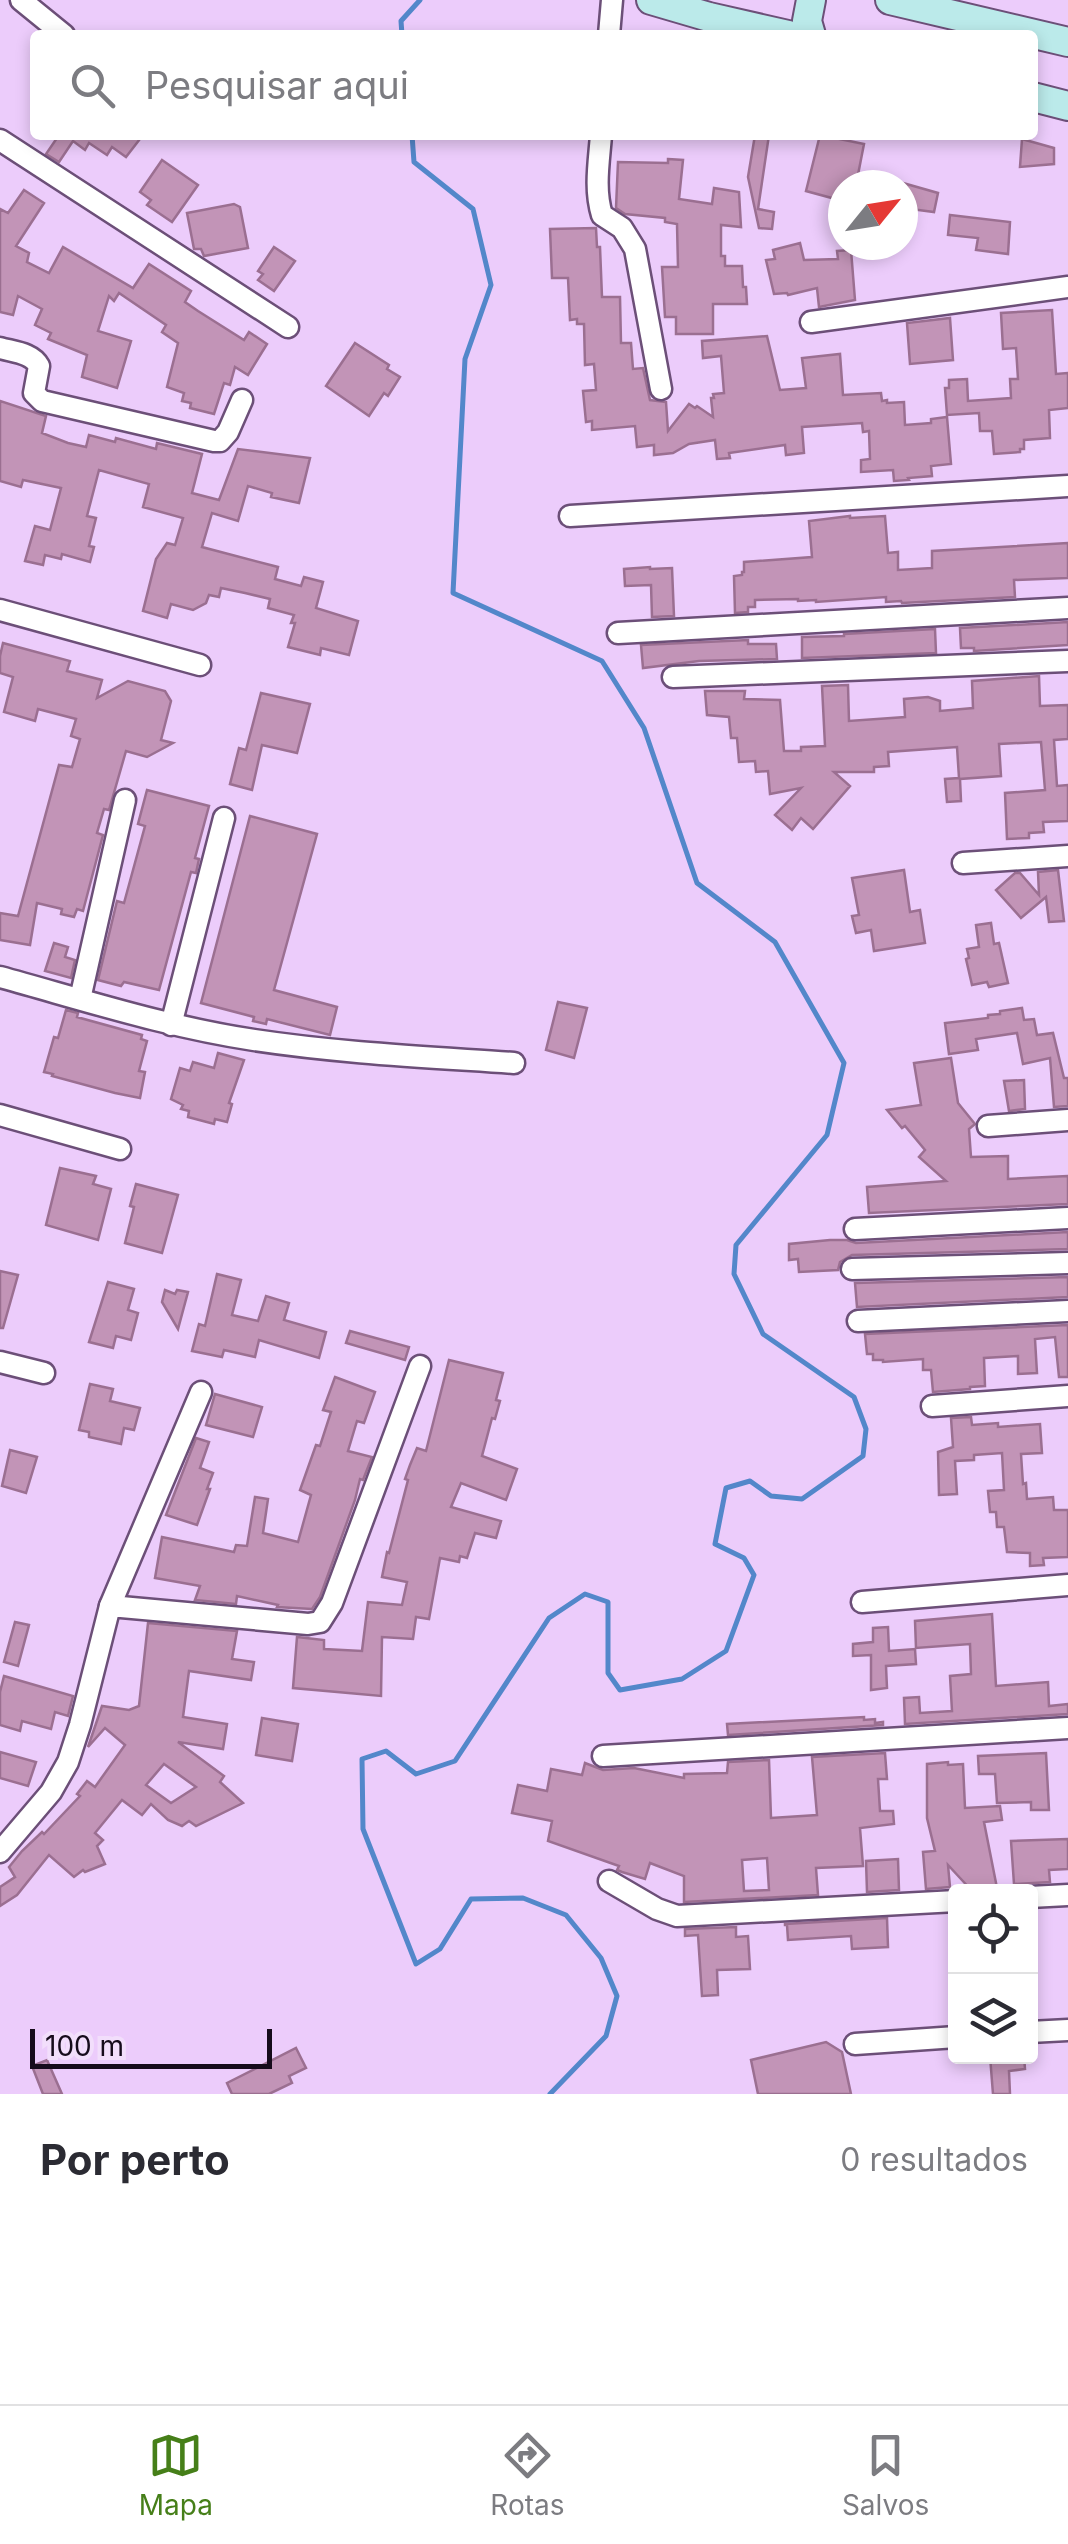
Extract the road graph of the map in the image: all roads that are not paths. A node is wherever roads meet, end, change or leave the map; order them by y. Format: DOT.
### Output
graph roads {
  1 [pos="22,0"];
  2 [pos="612,0"];
  3 [pos="652,0"];
  4 [pos="811,0"];
  5 [pos="890,0"];
  6 [pos="58,30"];
  7 [pos="609,30"];
  8 [pos="766,30"];
  9 [pos="810,30"];
  10 [pos="1017,30"];
  11 [pos="1038,35"];
  12 [pos="1068,42"];
  13 [pos="1038,98"];
  14 [pos="1068,106"];
  15 [pos="0,140"];
  16 [pos="601,140"];
  17 [pos="1068,287"];
  18 [pos="811,322"];
  19 [pos="288,328"];
  20 [pos="0,348"];
  21 [pos="660,390"];
  22 [pos="242,400"];
  23 [pos="1068,486"];
  24 [pos="570,516"];
  25 [pos="1068,608"];
  26 [pos="0,610"];
  27 [pos="618,633"];
  28 [pos="1068,662"];
  29 [pos="200,665"];
  30 [pos="672,676"];
  31 [pos="125,800"];
  32 [pos="224,818"];
  33 [pos="1068,856"];
  34 [pos="963,863"];
  35 [pos="0,977"];
  36 [pos="80,999"];
  37 [pos="171,1024"];
  38 [pos="514,1063"];
  39 [pos="0,1115"];
  40 [pos="1068,1120"];
  41 [pos="988,1126"];
  42 [pos="120,1149"];
  43 [pos="1068,1218"];
  44 [pos="855,1229"];
  45 [pos="1068,1263"];
  46 [pos="852,1269"];
  47 [pos="1068,1312"];
  48 [pos="858,1322"];
  49 [pos="0,1362"];
  50 [pos="420,1366"];
  51 [pos="44,1373"];
  52 [pos="201,1392"];
  53 [pos="1068,1396"];
  54 [pos="932,1406"];
  55 [pos="1068,1585"];
  56 [pos="862,1602"];
  57 [pos="110,1606"];
  58 [pos="1068,1728"];
  59 [pos="603,1756"];
  60 [pos="0,1852"];
  61 [pos="609,1881"];
  62 [pos="1068,1895"];
  63 [pos="1038,1897"];
  64 [pos="948,1902"];
  65 [pos="1068,2030"];
  66 [pos="1038,2032"];
  67 [pos="948,2038"];
  68 [pos="855,2044"];
  1 -- 6 [label="street"];
  2 -- 7 [label="street"];
  3 -- 8 [label="main road"];
  4 -- 9 [label="main road"];
  5 -- 10 [label="main road"];
  11 -- 12 [label="main road"];
  13 -- 14 [label="main road"];
  15 -- 19 [label="street"];
  16 -- 21 [label="street"];
  17 -- 18 [label="street"];
  20 -- 22 [label="street"];
  23 -- 24 [label="street"];
  25 -- 27 [label="street"];
  26 -- 29 [label="street"];
  28 -- 30 [label="street"];
  31 -- 36 [label="street"];
  32 -- 37 [label="street"];
  33 -- 34 [label="street"];
  35 -- 36 [label="street"];
  36 -- 37 [label="street"];
  37 -- 38 [label="street"];
  39 -- 42 [label="street"];
  40 -- 41 [label="street"];
  43 -- 44 [label="street"];
  45 -- 46 [label="street"];
  47 -- 48 [label="street"];
  49 -- 51 [label="street"];
  50 -- 57 [label="street"];
  52 -- 57 [label="street"];
  53 -- 54 [label="street"];
  55 -- 56 [label="street"];
  57 -- 60 [label="street"];
  58 -- 59 [label="street"];
  61 -- 64 [label="street"];
  62 -- 63 [label="street"];
  65 -- 66 [label="street"];
  67 -- 68 [label="street"];
}
